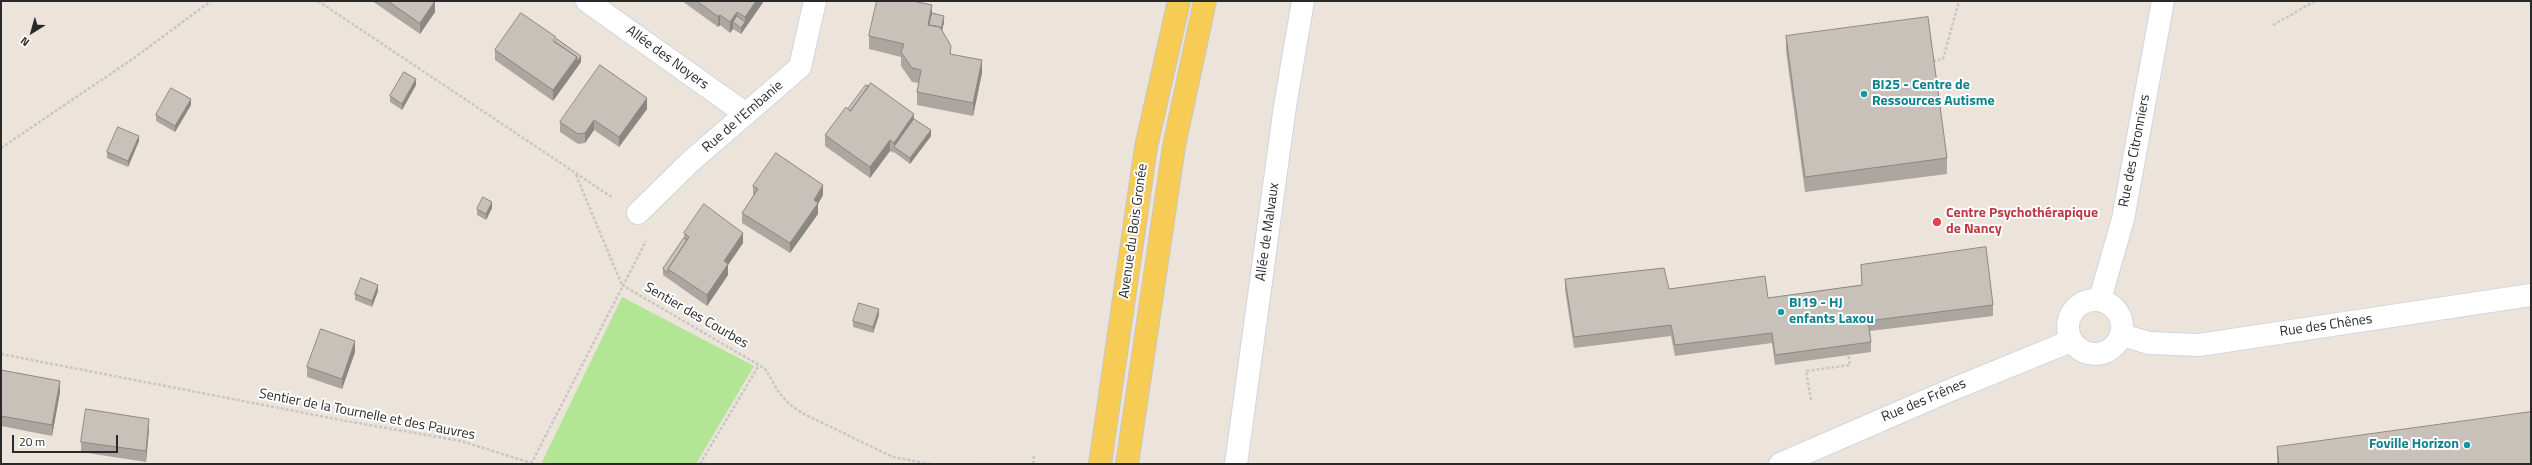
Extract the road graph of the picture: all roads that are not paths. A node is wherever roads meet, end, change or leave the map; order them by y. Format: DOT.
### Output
graph roads {
  1 [pos="587,1"];
  2 [pos="815,1"];
  3 [pos="1179,1"];
  4 [pos="1205,1"];
  5 [pos="1303,1"];
  6 [pos="2163,1"];
  7 [pos="746,114"];
  8 [pos="638,213"];
  9 [pos="2531,295"];
  10 [pos="2100,299"];
  11 [pos="2122,335"];
  12 [pos="2070,341"];
  13 [pos="1100,464"];
  14 [pos="1127,464"];
  15 [pos="1236,464"];
  16 [pos="1780,464"];
  1 -- 7 [label="street, Allée des Noyers"];
  2 -- 7 [label="street, Rue de l'Embanie"];
  3 -- 13 [label="main road, Avenue du Bois Gronée"];
  4 -- 14 [label="main road, Avenue du Bois Gronée"];
  5 -- 15 [label="street, Allée de Malvaux"];
  6 -- 10 [label="street, Rue des Citronniers"];
  7 -- 8 [label="street, Rue de l'Embanie"];
  9 -- 11 [label="street, Rue des Chênes"];
  10 -- 11 [label="street"];
  10 -- 12 [label="street"];
  11 -- 12 [label="street"];
  12 -- 16 [label="street, Rue des Frênes"];
}
